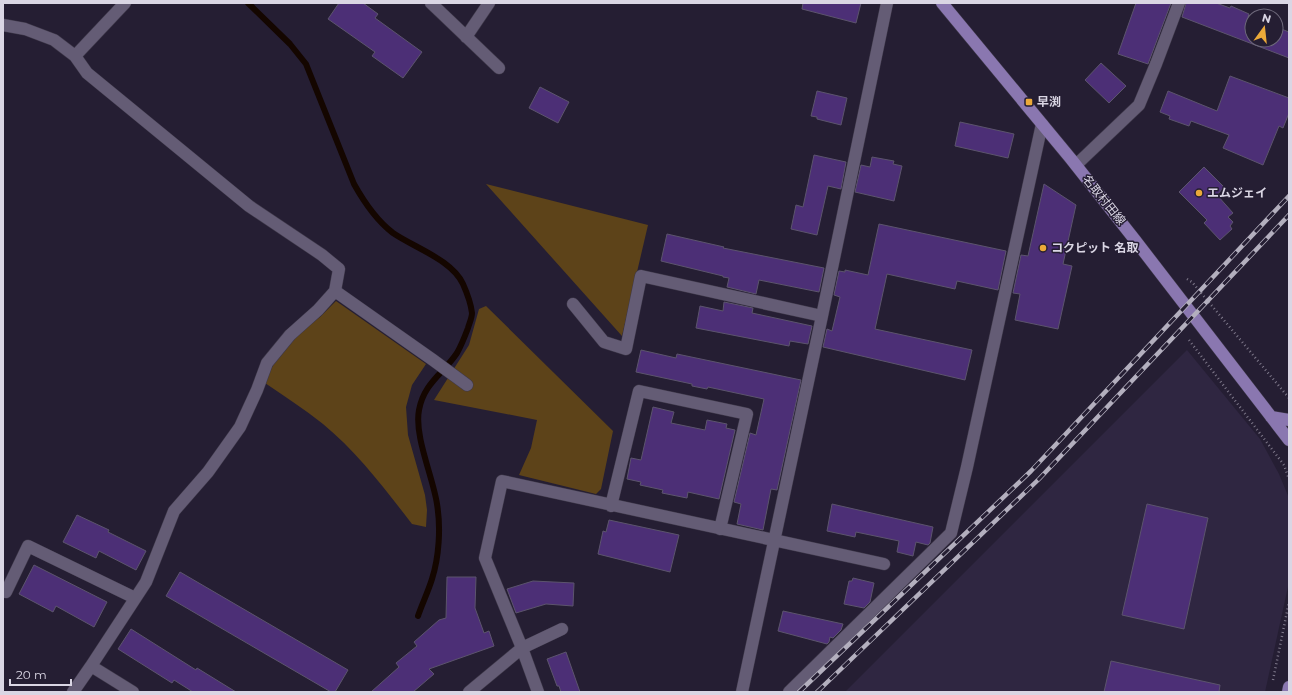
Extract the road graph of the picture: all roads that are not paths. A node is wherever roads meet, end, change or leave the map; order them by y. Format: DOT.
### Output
graph roads {
  1 [pos="125,3"];
  2 [pos="431,3"];
  3 [pos="489,3"];
  4 [pos="887,3"];
  5 [pos="942,3"];
  6 [pos="1179,3"];
  7 [pos="3,26"];
  8 [pos="466,37"];
  9 [pos="75,56"];
  10 [pos="498,68"];
  11 [pos="1042,124"];
  12 [pos="1076,165"];
  13 [pos="335,290"];
  14 [pos="573,304"];
  15 [pos="822,316"];
  16 [pos="467,385"];
  17 [pos="1271,417"];
  18 [pos="1289,420"];
  19 [pos="1289,440"];
  20 [pos="611,506"];
  21 [pos="720,530"];
  22 [pos="774,541"];
  23 [pos="884,564"];
  24 [pos="6,592"];
  25 [pos="135,598"];
  26 [pos="562,629"];
  27 [pos="522,648"];
  28 [pos="91,666"];
  29 [pos="1289,687"];
  30 [pos="73,692"];
  31 [pos="133,692"];
  32 [pos="469,692"];
  33 [pos="538,692"];
  34 [pos="742,692"];
  35 [pos="790,692"];
  36 [pos="1288,692"];
  1 -- 9 [label="street"];
  2 -- 8 [label="street"];
  3 -- 8 [label="street"];
  4 -- 15 [label="street"];
  5 -- 11 [label="main road, 名取村田線"];
  6 -- 12 [label="street"];
  7 -- 9 [label="street"];
  8 -- 10 [label="street"];
  9 -- 13 [label="street"];
  11 -- 12 [label="main road, 名取村田線"];
  11 -- 35 [label="street"];
  12 -- 17 [label="main road, 名取村田線"];
  13 -- 16 [label="street"];
  13 -- 25 [label="street"];
  14 -- 15 [label="street"];
  15 -- 22 [label="street"];
  17 -- 18 [label="main road"];
  17 -- 19 [label="main road, 名取村田線"];
  20 -- 21 [label="street"];
  20 -- 21 [label="street"];
  20 -- 27 [label="street"];
  21 -- 22 [label="street"];
  22 -- 23 [label="street"];
  22 -- 34 [label="street"];
  24 -- 25 [label="street"];
  25 -- 28 [label="street"];
  26 -- 27 [label="street"];
  27 -- 32 [label="street"];
  27 -- 33 [label="street"];
  28 -- 30 [label="street"];
  28 -- 31 [label="street"];
  29 -- 36 [label="main road"];
}
